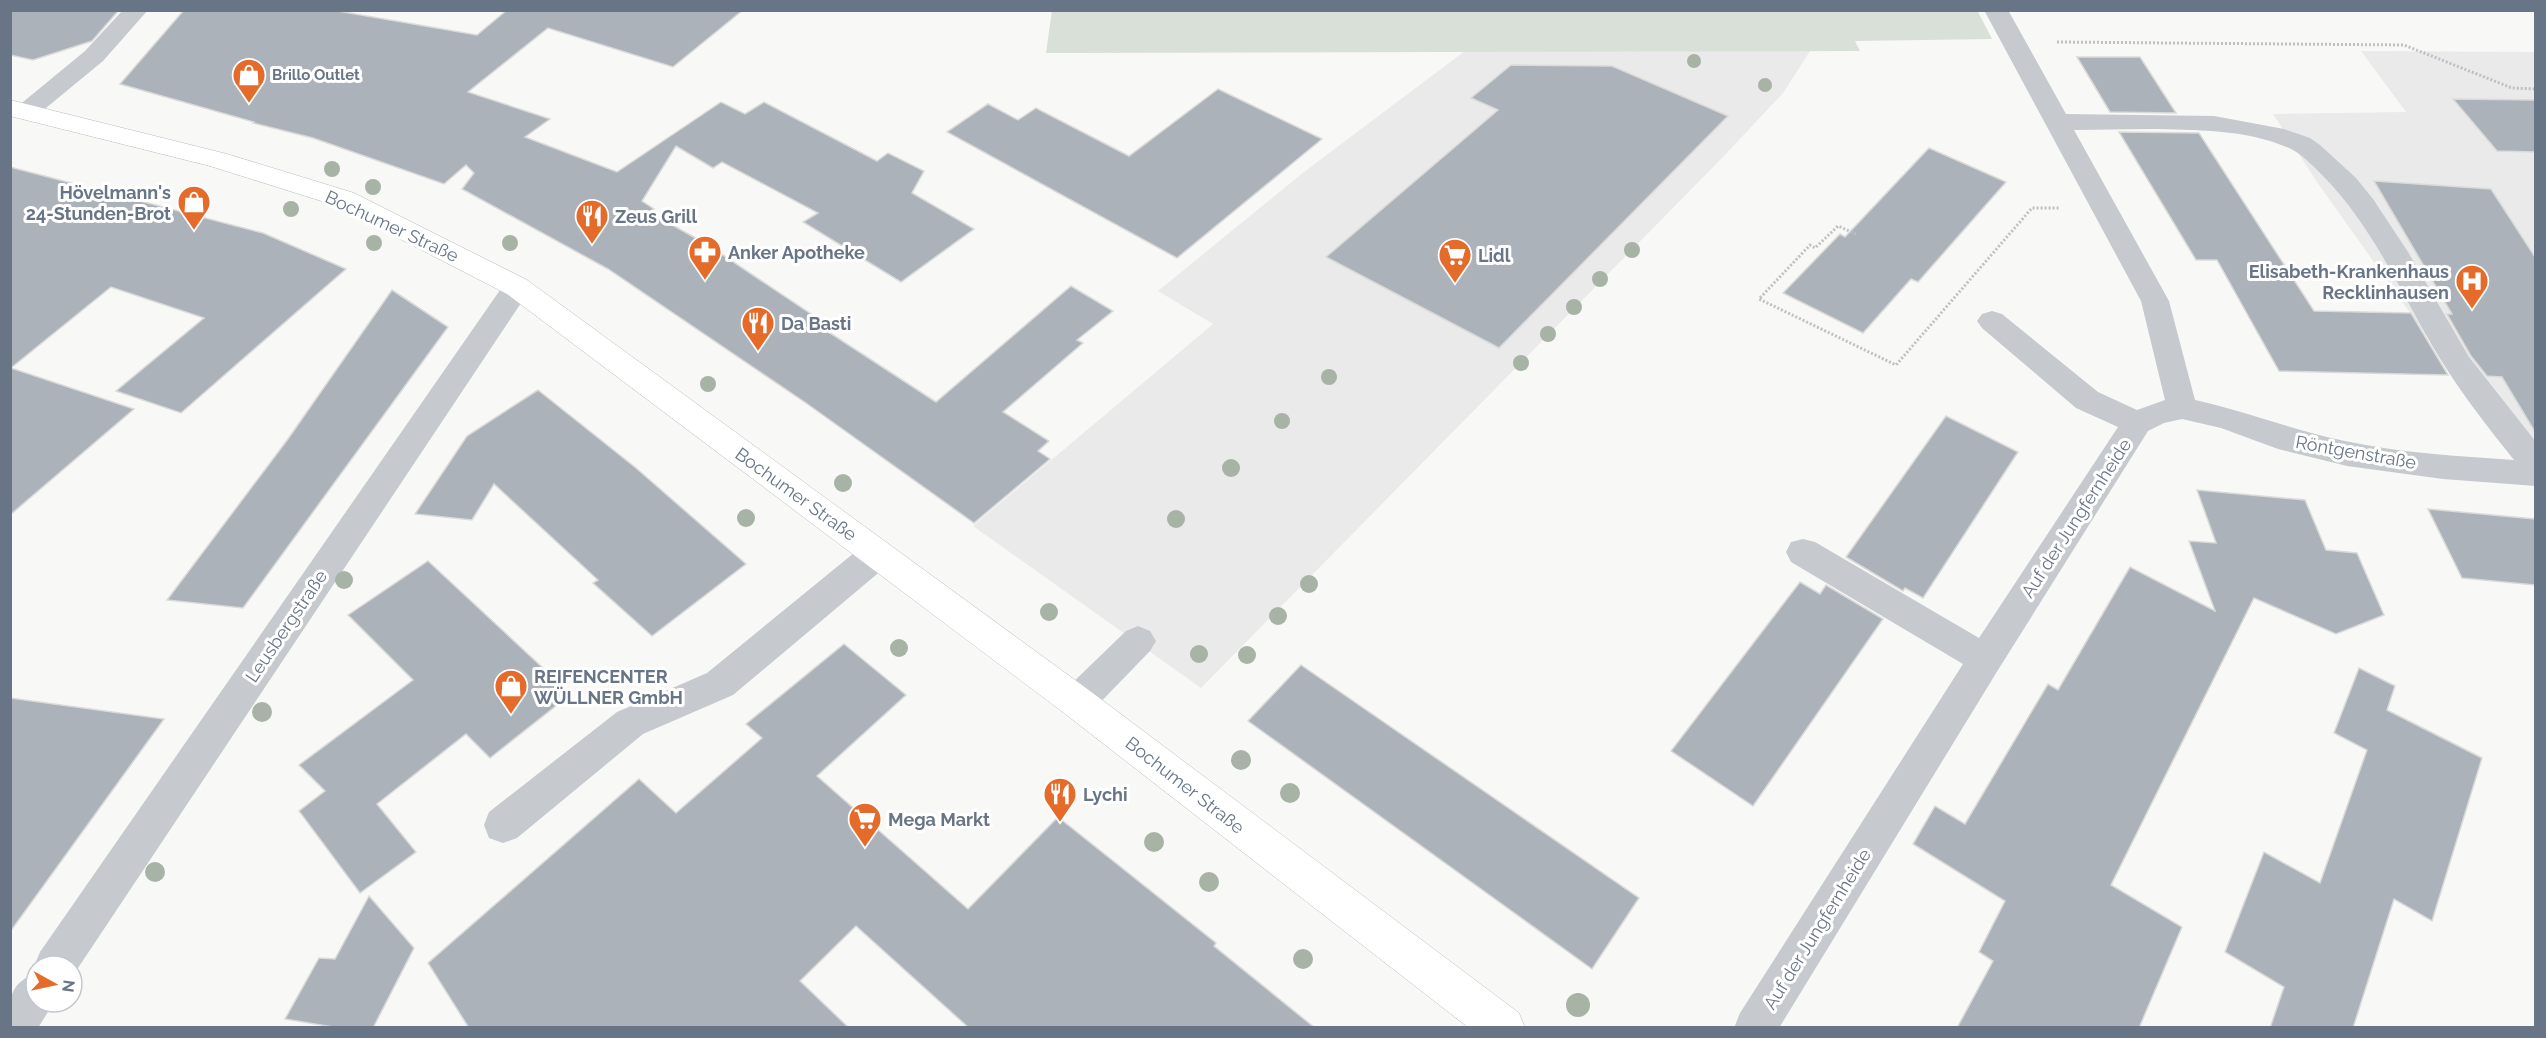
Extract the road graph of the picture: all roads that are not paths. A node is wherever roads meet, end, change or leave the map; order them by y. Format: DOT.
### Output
graph roads {
  1 [pos="138,10"];
  2 [pos="1996,10"];
  3 [pos="18,110"];
  4 [pos="2058,122"];
  5 [pos="517,287"];
  6 [pos="1992,321"];
  7 [pos="2182,408"];
  8 [pos="2137,423"];
  9 [pos="2535,466"];
  10 [pos="2535,474"];
  11 [pos="1803,552"];
  12 [pos="877,554"];
  13 [pos="1138,641"];
  14 [pos="1985,659"];
  15 [pos="1077,702"];
  16 [pos="503,825"];
  17 [pos="63,954"];
  18 [pos="24,1012"];
  19 [pos="13,1028"];
  20 [pos="1504,1028"];
  21 [pos="1755,1028"];
  1 -- 3 [label="street"];
  2 -- 4 [label="street"];
  3 -- 5 [label="main road, Bochumer Straße"];
  4 -- 7 [label="street"];
  4 -- 9 [label="street"];
  5 -- 12 [label="main road, Bochumer Straße"];
  5 -- 17 [label="street, Leusbergstraße"];
  6 -- 8 [label="street"];
  7 -- 8 [label="street, Auf der Jungfernheide"];
  7 -- 10 [label="street, Röntgenstraße"];
  8 -- 14 [label="street, Auf der Jungfernheide"];
  11 -- 14 [label="street"];
  12 -- 15 [label="main road, Bochumer Straße"];
  12 -- 16 [label="street"];
  13 -- 15 [label="street"];
  14 -- 21 [label="street, Auf der Jungfernheide"];
  15 -- 20 [label="main road, Bochumer Straße"];
  18 -- 19 [label="street"];
}
